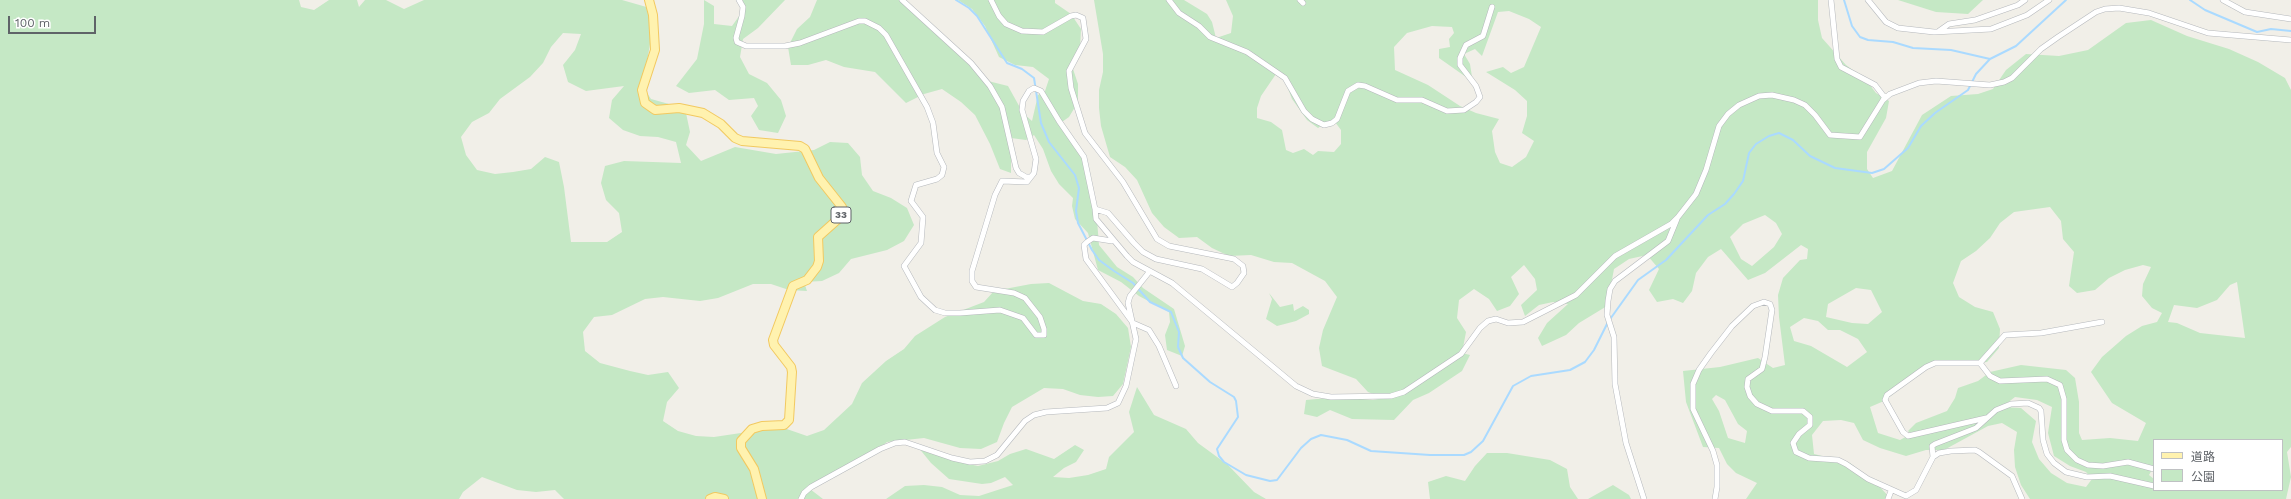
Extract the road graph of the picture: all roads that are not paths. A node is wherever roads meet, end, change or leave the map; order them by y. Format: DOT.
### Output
graph roads {
  1 [pos="649,0"];
  2 [pos="739,0"];
  3 [pos="902,0"];
  4 [pos="991,0"];
  5 [pos="1169,0"];
  6 [pos="1831,0"];
  7 [pos="1868,0"];
  8 [pos="2025,0"];
  9 [pos="2049,0"];
  10 [pos="2223,0"];
  11 [pos="1492,7"];
  12 [pos="2291,19"];
  13 [pos="1938,32"];
  14 [pos="2291,40"];
  15 [pos="1885,98"];
  16 [pos="1030,177"];
  17 [pos="1096,209"];
  18 [pos="1678,217"];
  19 [pos="1112,240"];
  20 [pos="1148,273"];
  21 [pos="2102,322"];
  22 [pos="1133,323"];
  23 [pos="1980,363"];
  24 [pos="1176,386"];
  25 [pos="1987,418"];
  26 [pos="1933,457"];
  27 [pos="2153,469"];
  28 [pos="2153,486"];
  29 [pos="1891,491"];
  30 [pos="1914,493"];
  31 [pos="1715,498"];
  32 [pos="710,499"];
  33 [pos="724,499"];
  34 [pos="762,499"];
  35 [pos="801,499"];
  36 [pos="1644,499"];
  37 [pos="1888,499"];
  38 [pos="1918,499"];
  39 [pos="2022,499"];
  1 -- 34 [label="main road, 33"];
  2 -- 16 [label="street"];
  3 -- 16 [label="street"];
  4 -- 17 [label="street"];
  5 -- 11 [label="street"];
  6 -- 15 [label="street"];
  7 -- 13 [label="street"];
  8 -- 13 [label="street"];
  9 -- 13 [label="street"];
  10 -- 12 [label="street"];
  14 -- 15 [label="street"];
  15 -- 18 [label="street"];
  16 -- 17 [label="street"];
  17 -- 19 [label="street"];
  18 -- 20 [label="street"];
  18 -- 36 [label="street"];
  19 -- 20 [label="street"];
  19 -- 22 [label="street"];
  20 -- 22 [label="street"];
  21 -- 23 [label="street"];
  22 -- 24 [label="street"];
  22 -- 35 [label="street"];
  23 -- 25 [label="street"];
  23 -- 27 [label="street"];
  25 -- 26 [label="street"];
  25 -- 28 [label="street"];
  26 -- 30 [label="street"];
  26 -- 39 [label="street"];
  29 -- 30 [label="street"];
  29 -- 31 [label="street"];
  29 -- 37 [label="street"];
  30 -- 38 [label="street"];
  32 -- 33 [label="main road"];
}
